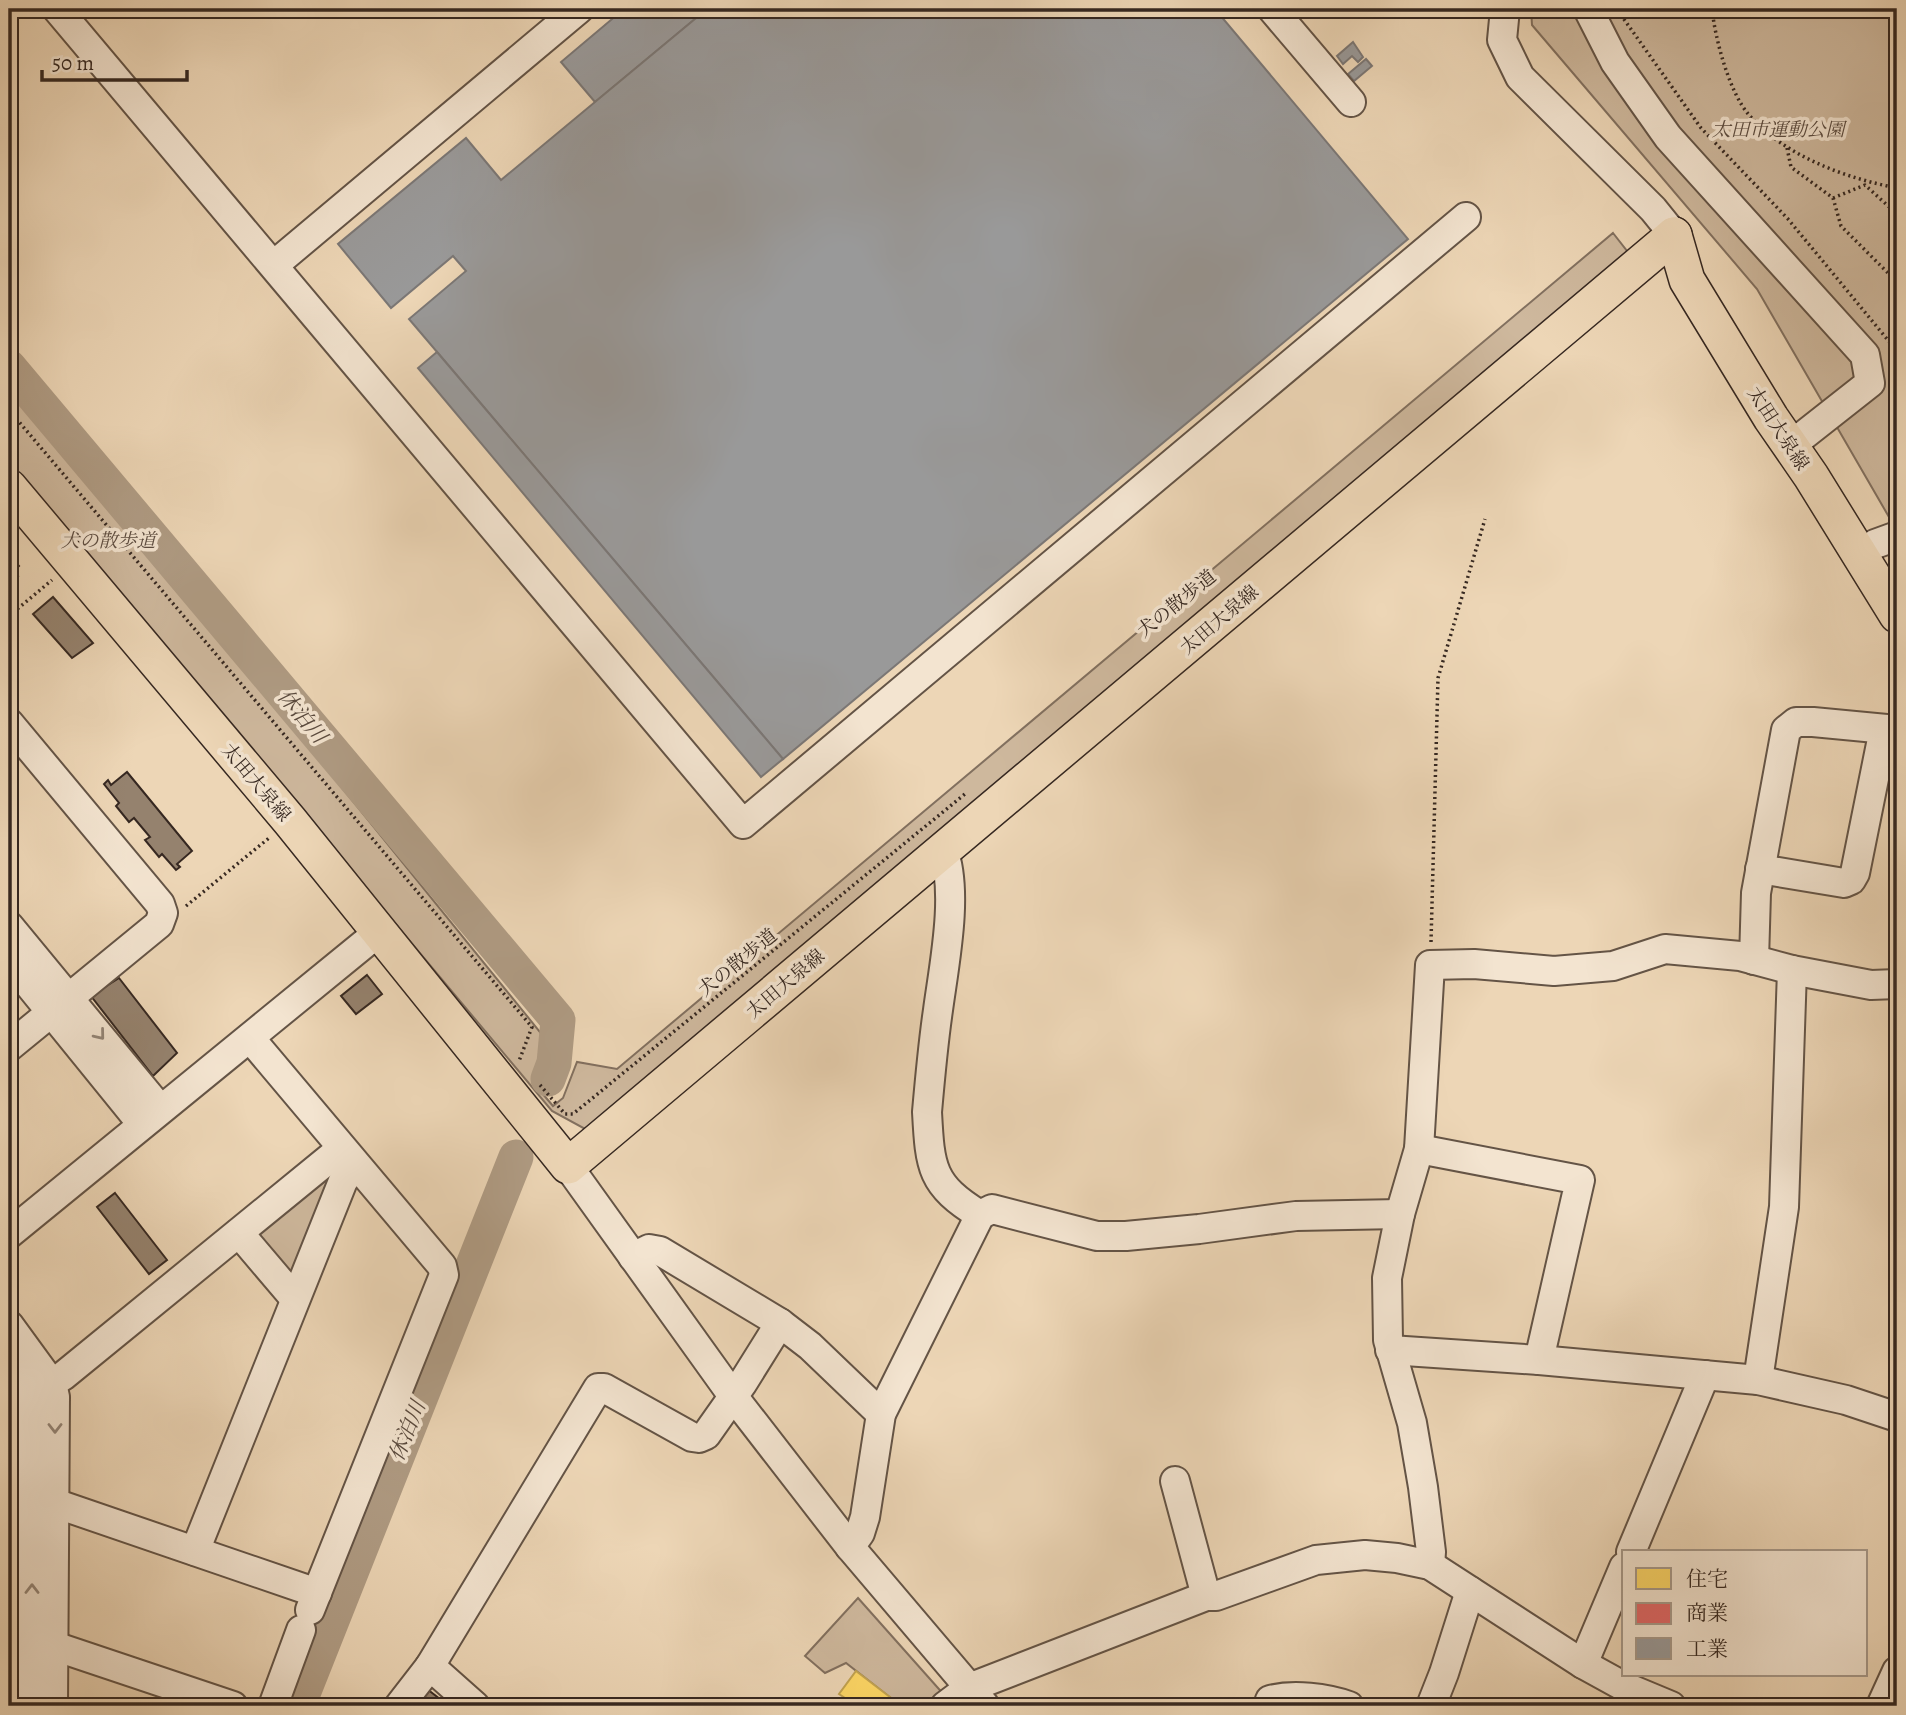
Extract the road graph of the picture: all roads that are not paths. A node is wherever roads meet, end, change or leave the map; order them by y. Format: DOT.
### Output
graph roads {
  1 [pos="57,9"];
  2 [pos="579,9"];
  3 [pos="1272,9"];
  4 [pos="1505,9"];
  5 [pos="1588,9"];
  6 [pos="1351,102"];
  7 [pos="1466,217"];
  8 [pos="1674,235"];
  9 [pos="274,265"];
  10 [pos="1799,439"];
  11 [pos="9,488"];
  12 [pos="1877,545"];
  13 [pos="1897,579"];
  14 [pos="1897,615"];
  15 [pos="9,723"];
  16 [pos="1890,729"];
  17 [pos="943,850"];
  18 [pos="1760,869"];
  19 [pos="9,926"];
  20 [pos="380,931"];
  21 [pos="9,960"];
  22 [pos="1754,960"];
  23 [pos="1791,970"];
  24 [pos="1897,984"];
  25 [pos="62,1005"];
  26 [pos="250,1038"];
  27 [pos="9,1047"];
  28 [pos="151,1116"];
  29 [pos="1419,1149"];
  30 [pos="348,1157"];
  31 [pos="568,1166"];
  32 [pos="1400,1214"];
  33 [pos="980,1215"];
  34 [pos="239,1233"];
  35 [pos="9,1234"];
  36 [pos="633,1257"];
  37 [pos="295,1299"];
  38 [pos="780,1323"];
  39 [pos="9,1325"];
  40 [pos="1390,1350"];
  41 [pos="1539,1360"];
  42 [pos="9,1365"];
  43 [pos="1705,1375"];
  44 [pos="1758,1380"];
  45 [pos="42,1390"];
  46 [pos="733,1396"];
  47 [pos="881,1414"];
  48 [pos="1897,1417"];
  49 [pos="1175,1481"];
  50 [pos="32,1505"];
  51 [pos="849,1546"];
  52 [pos="1631,1550"];
  53 [pos="195,1551"];
  54 [pos="1430,1565"];
  55 [pos="1622,1572"];
  56 [pos="1470,1591"];
  57 [pos="1206,1596"];
  58 [pos="309,1611"];
  59 [pos="43,1644"];
  60 [pos="1583,1664"];
  61 [pos="430,1665"];
  62 [pos="1896,1677"];
  63 [pos="977,1697"];
  64 [pos="217,1704"];
  65 [pos="32,1706"];
  66 [pos="53,1706"];
  67 [pos="273,1706"];
  68 [pos="399,1706"];
  69 [pos="475,1706"];
  70 [pos="945,1706"];
  71 [pos="1268,1706"];
  72 [pos="1349,1706"];
  73 [pos="1431,1706"];
  74 [pos="1671,1706"];
  75 [pos="1881,1706"];
  1 -- 9 [label="street"];
  2 -- 9 [label="street"];
  3 -- 6 [label="street"];
  4 -- 8 [label="street"];
  5 -- 10 [label="street"];
  7 -- 9 [label="street"];
  8 -- 10 [label="main road, 太田大泉線"];
  8 -- 17 [label="main road, 太田大泉線"];
  10 -- 12 [label="main road, 太田大泉線"];
  11 -- 20 [label="main road, 太田大泉線"];
  12 -- 13 [label="main road, 太田大泉線"];
  12 -- 14 [label="main road, 太田大泉線"];
  15 -- 25 [label="street"];
  16 -- 18 [label="street"];
  16 -- 18 [label="street"];
  17 -- 31 [label="main road, 太田大泉線"];
  17 -- 33 [label="street"];
  18 -- 22 [label="street"];
  19 -- 25 [label="street"];
  20 -- 26 [label="street"];
  20 -- 31 [label="main road, 太田大泉線"];
  21 -- 25 [label="street"];
  22 -- 23 [label="street"];
  22 -- 29 [label="street"];
  23 -- 24 [label="street"];
  23 -- 44 [label="street"];
  25 -- 27 [label="street"];
  25 -- 28 [label="street"];
  26 -- 28 [label="street"];
  26 -- 30 [label="street"];
  28 -- 35 [label="street"];
  29 -- 32 [label="street"];
  29 -- 41 [label="street"];
  30 -- 34 [label="street"];
  30 -- 37 [label="street"];
  30 -- 58 [label="street"];
  31 -- 36 [label="street"];
  32 -- 33 [label="street"];
  32 -- 40 [label="street"];
  33 -- 47 [label="street"];
  34 -- 37 [label="street"];
  34 -- 45 [label="street"];
  36 -- 38 [label="street"];
  36 -- 46 [label="street"];
  37 -- 53 [label="street"];
  38 -- 46 [label="street"];
  38 -- 47 [label="street"];
  39 -- 45 [label="street"];
  40 -- 41 [label="street"];
  40 -- 54 [label="street"];
  41 -- 43 [label="street"];
  42 -- 45 [label="street"];
  43 -- 44 [label="street"];
  43 -- 52 [label="street"];
  44 -- 48 [label="street"];
  45 -- 50 [label="street"];
  46 -- 51 [label="street"];
  46 -- 61 [label="street"];
  47 -- 51 [label="street"];
  49 -- 57 [label="street"];
  50 -- 53 [label="street"];
  50 -- 59 [label="street"];
  51 -- 63 [label="street"];
  53 -- 58 [label="street"];
  54 -- 56 [label="street"];
  54 -- 57 [label="street"];
  55 -- 60 [label="street"];
  56 -- 60 [label="street"];
  56 -- 73 [label="street"];
  57 -- 63 [label="street"];
  58 -- 67 [label="street"];
  59 -- 64 [label="street"];
  59 -- 65 [label="street"];
  59 -- 66 [label="street"];
  60 -- 74 [label="street"];
  61 -- 68 [label="street"];
  61 -- 69 [label="street"];
  62 -- 75 [label="street"];
  63 -- 70 [label="street"];
  71 -- 72 [label="street"];
}
